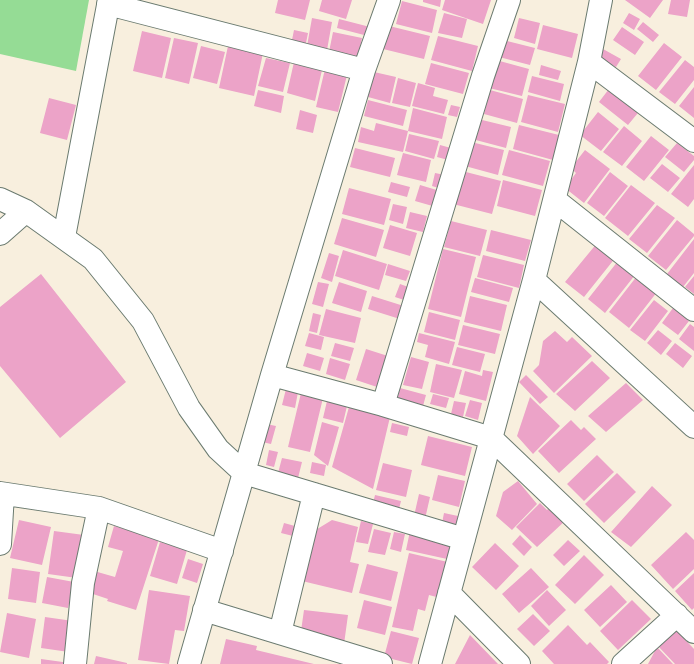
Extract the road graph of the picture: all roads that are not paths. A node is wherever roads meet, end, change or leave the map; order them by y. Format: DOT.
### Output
graph roads {
  1 [pos="389,0"];
  2 [pos="509,0"];
  3 [pos="600,0"];
  4 [pos="109,2"];
  5 [pos="589,62"];
  6 [pos="364,70"];
  7 [pos="694,141"];
  8 [pos="0,199"];
  9 [pos="554,200"];
  10 [pos="26,211"];
  11 [pos="0,234"];
  12 [pos="64,237"];
  13 [pos="534,280"];
  14 [pos="694,310"];
  15 [pos="272,375"];
  16 [pos="383,405"];
  17 [pos="694,427"];
  18 [pos="491,438"];
  19 [pos="244,472"];
  20 [pos="2,493"];
  21 [pos="314,494"];
  22 [pos="99,508"];
  23 [pos="464,538"];
  24 [pos="0,544"];
  25 [pos="222,551"];
  26 [pos="449,593"];
  27 [pos="204,610"];
  28 [pos="677,615"];
  29 [pos="694,632"];
  30 [pos="280,633"];
  31 [pos="75,664"];
  32 [pos="189,664"];
  33 [pos="381,664"];
  34 [pos="430,664"];
  35 [pos="519,664"];
  36 [pos="623,664"];
  1 -- 6 [label="street"];
  2 -- 16 [label="street"];
  3 -- 5 [label="street"];
  4 -- 6 [label="street"];
  4 -- 12 [label="street"];
  5 -- 7 [label="street"];
  5 -- 9 [label="street"];
  6 -- 15 [label="street"];
  8 -- 10 [label="street"];
  9 -- 13 [label="street"];
  9 -- 14 [label="street"];
  10 -- 11 [label="street"];
  10 -- 12 [label="street"];
  12 -- 19 [label="street"];
  13 -- 17 [label="street"];
  13 -- 18 [label="street"];
  15 -- 16 [label="street"];
  15 -- 19 [label="street"];
  16 -- 18 [label="street"];
  18 -- 23 [label="street"];
  18 -- 28 [label="street"];
  19 -- 21 [label="street"];
  19 -- 25 [label="street"];
  20 -- 22 [label="street"];
  20 -- 24 [label="street"];
  21 -- 23 [label="street"];
  21 -- 30 [label="street"];
  22 -- 25 [label="street"];
  22 -- 31 [label="street"];
  23 -- 26 [label="street"];
  25 -- 27 [label="street"];
  26 -- 34 [label="street"];
  26 -- 35 [label="street"];
  27 -- 30 [label="street"];
  27 -- 32 [label="street"];
  28 -- 29 [label="street"];
  28 -- 36 [label="street"];
  30 -- 33 [label="street"];
}
